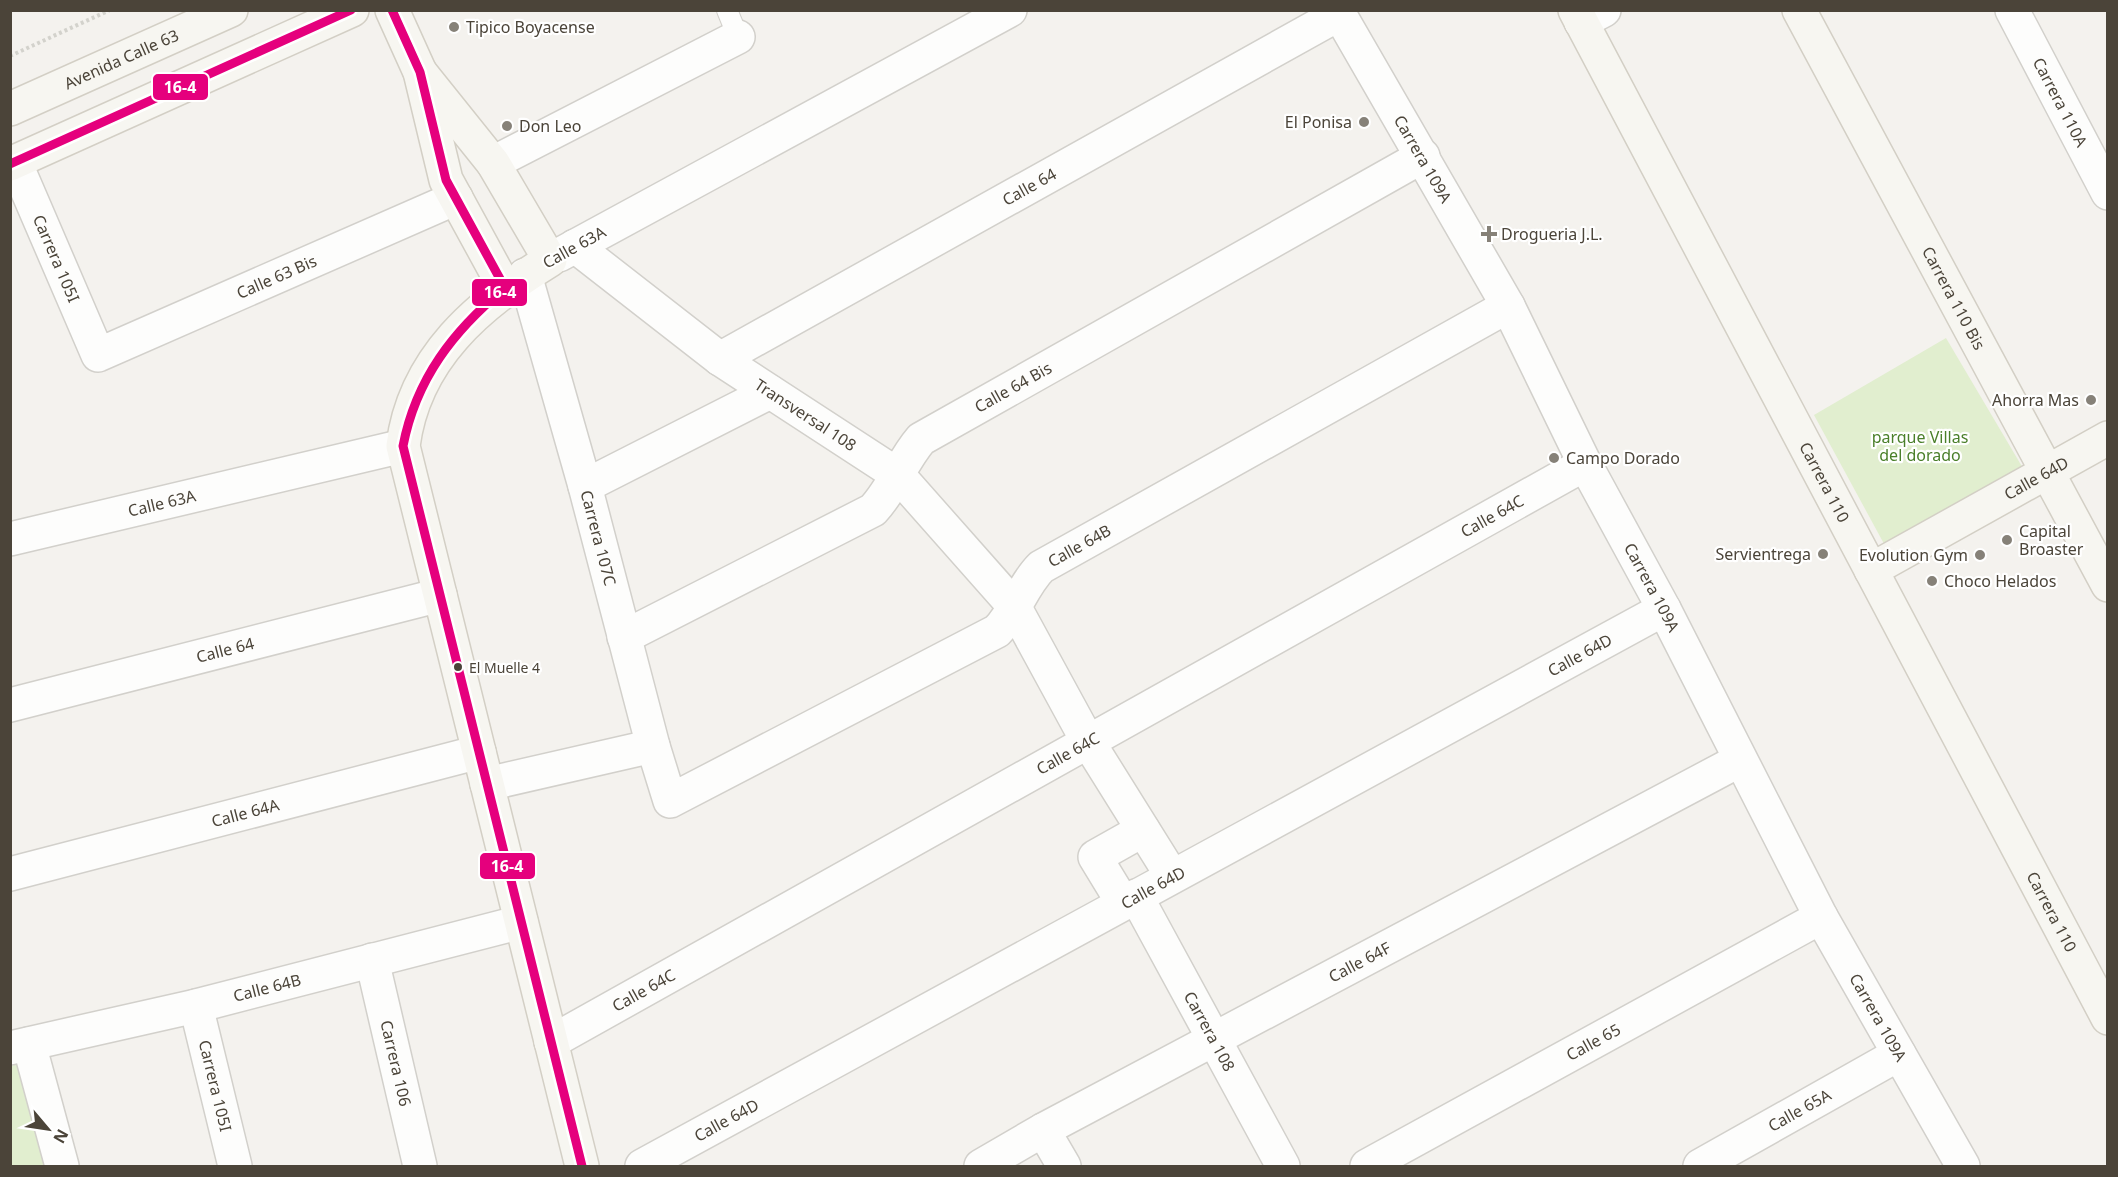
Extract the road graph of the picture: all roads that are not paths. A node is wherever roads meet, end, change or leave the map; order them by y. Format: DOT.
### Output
graph roads {
  1 [pos="231,10"];
  2 [pos="352,10"];
  3 [pos="392,10"];
  4 [pos="1010,10"];
  5 [pos="1799,10"];
  6 [pos="2012,10"];
  7 [pos="1338,12"];
  8 [pos="1587,14"];
  9 [pos="732,24"];
  10 [pos="420,72"];
  11 [pos="10,109"];
  12 [pos="1424,156"];
  13 [pos="13,163"];
  14 [pos="493,163"];
  15 [pos="2108,193"];
  16 [pos="456,198"];
  17 [pos="539,267"];
  18 [pos="1508,306"];
  19 [pos="98,355"];
  20 [pos="720,359"];
  21 [pos="770,392"];
  22 [pos="2108,438"];
  23 [pos="403,446"];
  24 [pos="1585,464"];
  25 [pos="2047,472"];
  26 [pos="898,475"];
  27 [pos="585,486"];
  28 [pos="10,539"];
  29 [pos="1871,570"];
  30 [pos="2108,585"];
  31 [pos="440,595"];
  32 [pos="1014,606"];
  33 [pos="1664,609"];
  34 [pos="624,637"];
  35 [pos="10,705"];
  36 [pos="1087,741"];
  37 [pos="653,746"];
  38 [pos="479,752"];
  39 [pos="1740,760"];
  40 [pos="487,784"];
  41 [pos="670,801"];
  42 [pos="1143,830"];
  43 [pos="10,874"];
  44 [pos="1172,876"];
  45 [pos="1129,899"];
  46 [pos="1821,917"];
  47 [pos="521,922"];
  48 [pos="372,960"];
  49 [pos="196,1006"];
  50 [pos="2107,1015"];
  51 [pos="1216,1039"];
  52 [pos="551,1042"];
  53 [pos="20,1046"];
  54 [pos="1899,1054"];
  55 [pos="1042,1130"];
  56 [pos="62,1167"];
  57 [pos="235,1167"];
  58 [pos="420,1167"];
  59 [pos="582,1167"];
  60 [pos="642,1167"];
  61 [pos="981,1167"];
  62 [pos="1064,1167"];
  63 [pos="1283,1167"];
  64 [pos="1367,1167"];
  65 [pos="1701,1167"];
  66 [pos="1963,1167"];
  1 -- 11 [label="street, Avenida Calle 63"];
  2 -- 13 [label="street"];
  3 -- 10 [label="street, Carrera 107C"];
  4 -- 17 [label="street, Calle 63A"];
  5 -- 25 [label="street, Carrera 110 Bis"];
  6 -- 15 [label="street, Carrera 110A"];
  7 -- 12 [label="street, Carrera 109A"];
  7 -- 20 [label="street, Calle 64"];
  8 -- 29 [label="street, Carrera 110"];
  9 -- 14 [label="street"];
  10 -- 14 [label="street, Carrera 107C"];
  10 -- 16 [label="street, Carrera 107C"];
  12 -- 18 [label="street, Carrera 109A"];
  12 -- 26 [label="street, Calle 64 Bis"];
  13 -- 19 [label="street, Carrera 105I"];
  14 -- 17 [label="street, Carrera 107C"];
  16 -- 17 [label="street, Carrera 107C"];
  16 -- 19 [label="street, Calle 63 Bis"];
  17 -- 20 [label="street, Transversal 108"];
  17 -- 23 [label="street, Calle 63A"];
  17 -- 27 [label="street, Carrera 107C"];
  18 -- 24 [label="street, Carrera 109A"];
  18 -- 32 [label="street, Calle 64B"];
  20 -- 21 [label="street, Transversal 108"];
  21 -- 26 [label="street, Transversal 108"];
  21 -- 27 [label="street"];
  22 -- 25 [label="street, Calle 64D"];
  23 -- 28 [label="street, Calle 63A"];
  23 -- 31 [label="street"];
  24 -- 33 [label="street, Carrera 109A"];
  24 -- 36 [label="street, Calle 64C"];
  25 -- 29 [label="street, Calle 64D"];
  25 -- 30 [label="street, Carrera 110 Bis"];
  26 -- 32 [label="street, Transversal 108"];
  26 -- 34 [label="street, Calle 64 Bis"];
  27 -- 34 [label="street, Carrera 107C"];
  29 -- 50 [label="street, Carrera 110"];
  31 -- 35 [label="street, Calle 64"];
  31 -- 38 [label="street"];
  32 -- 36 [label="street"];
  32 -- 41 [label="street, Calle 64B"];
  33 -- 39 [label="street, Carrera 109A"];
  33 -- 44 [label="street, Calle 64D"];
  34 -- 37 [label="street, Carrera 107C"];
  36 -- 42 [label="street"];
  36 -- 52 [label="street, Calle 64C"];
  37 -- 40 [label="street"];
  37 -- 41 [label="street, Carrera 107C"];
  38 -- 40 [label="street"];
  38 -- 43 [label="street, Calle 64A"];
  39 -- 46 [label="street, Carrera 109A"];
  39 -- 51 [label="street, Calle 64F"];
  40 -- 47 [label="street"];
  42 -- 44 [label="street"];
  42 -- 45 [label="street, Carrera 108"];
  44 -- 45 [label="street, Calle 64D"];
  45 -- 51 [label="street, Carrera 108"];
  45 -- 60 [label="street, Calle 64D"];
  46 -- 54 [label="street, Carrera 109A"];
  46 -- 64 [label="street, Calle 65"];
  47 -- 48 [label="street, Calle 64B"];
  47 -- 52 [label="street"];
  48 -- 49 [label="street, Calle 64B"];
  48 -- 58 [label="street, Carrera 106"];
  49 -- 53 [label="street, Calle 64B"];
  49 -- 57 [label="street, Carrera 105I"];
  51 -- 55 [label="street, Calle 64F"];
  51 -- 63 [label="street, Carrera 108"];
  52 -- 59 [label="street"];
  53 -- 56 [label="street"];
  54 -- 65 [label="street, Calle 65A"];
  54 -- 66 [label="street, Carrera 109A"];
  55 -- 61 [label="street, Calle 64F"];
  55 -- 62 [label="street"];
}
